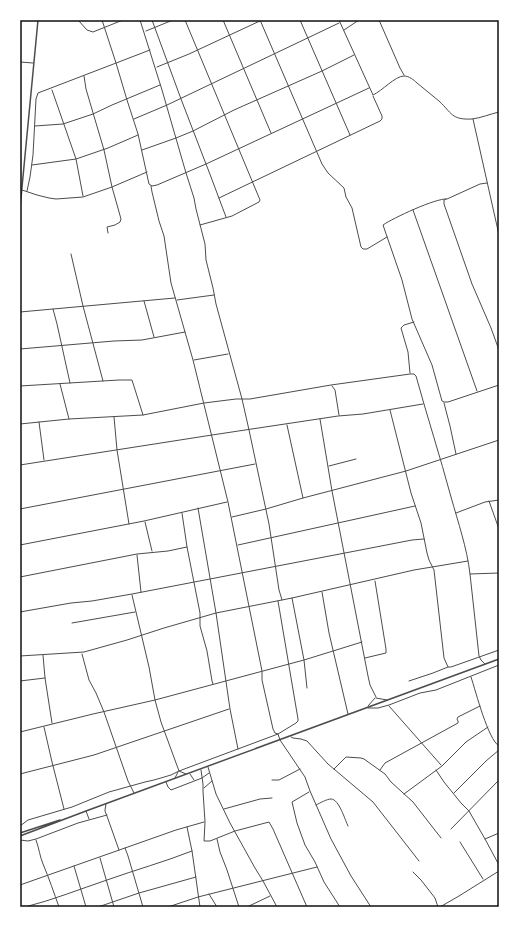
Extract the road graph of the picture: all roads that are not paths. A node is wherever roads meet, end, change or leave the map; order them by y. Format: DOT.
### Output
graph roads {
  1 [pos="38,20"];
  2 [pos="78,20"];
  3 [pos="102,20"];
  4 [pos="123,20"];
  5 [pos="140,20"];
  6 [pos="152,20"];
  7 [pos="173,20"];
  8 [pos="185,20"];
  9 [pos="223,20"];
  10 [pos="261,20"];
  11 [pos="300,20"];
  12 [pos="338,20"];
  13 [pos="358,20"];
  14 [pos="379,20"];
  15 [pos="340,23"];
  16 [pos="155,27"];
  17 [pos="104,28"];
  18 [pos="343,30"];
  19 [pos="144,32"];
  20 [pos="229,35"];
  21 [pos="308,37"];
  22 [pos="150,50"];
  23 [pos="198,50"];
  24 [pos="275,53"];
  25 [pos="354,55"];
  26 [pos="20,62"];
  27 [pos="34,63"];
  28 [pos="116,63"];
  29 [pos="168,63"];
  30 [pos="156,68"];
  31 [pos="243,69"];
  32 [pos="322,71"];
  33 [pos="84,76"];
  34 [pos="404,76"];
  35 [pos="212,84"];
  36 [pos="161,85"];
  37 [pos="288,86"];
  38 [pos="369,88"];
  39 [pos="51,89"];
  40 [pos="373,95"];
  41 [pos="181,99"];
  42 [pos="127,100"];
  43 [pos="258,100"];
  44 [pos="336,103"];
  45 [pos="167,105"];
  46 [pos="499,112"];
  47 [pos="93,114"];
  48 [pos="225,115"];
  49 [pos="134,119"];
  50 [pos="302,119"];
  51 [pos="472,119"];
  52 [pos="63,124"];
  53 [pos="34,126"];
  54 [pos="193,131"];
  55 [pos="272,133"];
  56 [pos="138,134"];
  57 [pos="350,135"];
  58 [pos="176,138"];
  59 [pos="239,148"];
  60 [pos="104,150"];
  61 [pos="142,150"];
  62 [pos="316,152"];
  63 [pos="76,159"];
  64 [pos="206,164"];
  65 [pos="32,165"];
  66 [pos="147,172"];
  67 [pos="186,173"];
  68 [pos="253,182"];
  69 [pos="487,183"];
  70 [pos="151,186"];
  71 [pos="112,187"];
  72 [pos="22,190"];
  73 [pos="27,191"];
  74 [pos="83,197"];
  75 [pos="219,199"];
  76 [pos="447,199"];
  77 [pos="20,208"];
  78 [pos="413,210"];
  79 [pos="226,218"];
  80 [pos="200,225"];
  81 [pos="108,233"];
  82 [pos="499,235"];
  83 [pos="388,237"];
  84 [pos="71,254"];
  85 [pos="214,294"];
  86 [pos="177,299"];
  87 [pos="144,300"];
  88 [pos="83,306"];
  89 [pos="53,309"];
  90 [pos="20,312"];
  91 [pos="414,322"];
  92 [pos="186,332"];
  93 [pos="154,338"];
  94 [pos="93,344"];
  95 [pos="62,346"];
  96 [pos="20,349"];
  97 [pos="499,350"];
  98 [pos="229,354"];
  99 [pos="193,360"];
  100 [pos="410,374"];
  101 [pos="103,381"];
  102 [pos="71,383"];
  103 [pos="60,384"];
  104 [pos="499,384"];
  105 [pos="331,385"];
  106 [pos="20,386"];
  107 [pos="477,392"];
  108 [pos="242,399"];
  109 [pos="444,402"];
  110 [pos="204,403"];
  111 [pos="424,404"];
  112 [pos="390,410"];
  113 [pos="143,415"];
  114 [pos="114,416"];
  115 [pos="340,416"];
  116 [pos="69,419"];
  117 [pos="320,419"];
  118 [pos="39,422"];
  119 [pos="20,424"];
  120 [pos="287,424"];
  121 [pos="249,430"];
  122 [pos="212,435"];
  123 [pos="499,440"];
  124 [pos="117,450"];
  125 [pos="456,455"];
  126 [pos="356,459"];
  127 [pos="44,460"];
  128 [pos="441,460"];
  129 [pos="256,464"];
  130 [pos="20,465"];
  131 [pos="328,466"];
  132 [pos="220,471"];
  133 [pos="406,471"];
  134 [pos="123,490"];
  135 [pos="332,491"];
  136 [pos="303,498"];
  137 [pos="499,500"];
  138 [pos="489,501"];
  139 [pos="228,502"];
  140 [pos="415,506"];
  141 [pos="198,508"];
  142 [pos="20,509"];
  143 [pos="266,509"];
  144 [pos="182,512"];
  145 [pos="456,513"];
  146 [pos="231,518"];
  147 [pos="144,521"];
  148 [pos="339,523"];
  149 [pos="129,524"];
  150 [pos="499,529"];
  151 [pos="272,537"];
  152 [pos="424,539"];
  153 [pos="20,545"];
  154 [pos="237,545"];
  155 [pos="187,547"];
  156 [pos="152,552"];
  157 [pos="344,553"];
  158 [pos="137,554"];
  159 [pos="468,561"];
  160 [pos="276,566"];
  161 [pos="433,566"];
  162 [pos="243,572"];
  163 [pos="499,573"];
  164 [pos="470,574"];
  165 [pos="20,577"];
  166 [pos="210,579"];
  167 [pos="375,579"];
  168 [pos="194,582"];
  169 [pos="351,585"];
  170 [pos="322,591"];
  171 [pos="141,592"];
  172 [pos="132,594"];
  173 [pos="292,598"];
  174 [pos="282,600"];
  175 [pos="278,601"];
  176 [pos="249,606"];
  177 [pos="20,612"];
  178 [pos="136,612"];
  179 [pos="216,613"];
  180 [pos="200,617"];
  181 [pos="72,623"];
  182 [pos="142,635"];
  183 [pos="362,642"];
  184 [pos="334,650"];
  185 [pos="499,650"];
  186 [pos="81,653"];
  187 [pos="43,655"];
  188 [pos="20,656"];
  189 [pos="479,657"];
  190 [pos="364,658"];
  191 [pos="304,660"];
  192 [pos="499,660"];
  193 [pos="289,664"];
  194 [pos="486,664"];
  195 [pos="499,665"];
  196 [pos="448,667"];
  197 [pos="262,671"];
  198 [pos="471,677"];
  199 [pos="45,678"];
  200 [pos="20,681"];
  201 [pos="225,681"];
  202 [pos="409,681"];
  203 [pos="214,685"];
  204 [pos="307,688"];
  205 [pos="376,697"];
  206 [pos="154,700"];
  207 [pos="387,700"];
  208 [pos="389,705"];
  209 [pos="480,706"];
  210 [pos="367,708"];
  211 [pos="230,709"];
  212 [pos="104,712"];
  213 [pos="348,714"];
  214 [pos="52,725"];
  215 [pos="43,727"];
  216 [pos="488,728"];
  217 [pos="164,731"];
  218 [pos="20,732"];
  219 [pos="278,734"];
  220 [pos="291,736"];
  221 [pos="280,740"];
  222 [pos="422,744"];
  223 [pos="499,746"];
  224 [pos="116,748"];
  225 [pos="238,749"];
  226 [pos="499,750"];
  227 [pos="53,766"];
  228 [pos="442,766"];
  229 [pos="208,767"];
  230 [pos="201,769"];
  231 [pos="301,769"];
  232 [pos="334,769"];
  233 [pos="379,770"];
  234 [pos="436,770"];
  235 [pos="179,771"];
  236 [pos="209,772"];
  237 [pos="20,774"];
  238 [pos="189,774"];
  239 [pos="202,778"];
  240 [pos="174,779"];
  241 [pos="212,780"];
  242 [pos="272,780"];
  243 [pos="499,780"];
  244 [pos="194,781"];
  245 [pos="166,782"];
  246 [pos="130,786"];
  247 [pos="203,788"];
  248 [pos="310,792"];
  249 [pos="453,793"];
  250 [pos="134,794"];
  251 [pos="404,794"];
  252 [pos="272,798"];
  253 [pos="107,804"];
  254 [pos="316,805"];
  255 [pos="224,809"];
  256 [pos="64,810"];
  257 [pos="86,811"];
  258 [pos="469,811"];
  259 [pos="106,815"];
  260 [pos="89,820"];
  261 [pos="205,822"];
  262 [pos="20,826"];
  263 [pos="187,826"];
  264 [pos="348,826"];
  265 [pos="451,829"];
  266 [pos="235,831"];
  267 [pos="499,833"];
  268 [pos="20,835"];
  269 [pos="216,838"];
  270 [pos="441,838"];
  271 [pos="36,839"];
  272 [pos="485,839"];
  273 [pos="20,840"];
  274 [pos="460,842"];
  275 [pos="124,848"];
  276 [pos="119,850"];
  277 [pos="192,851"];
  278 [pos="100,857"];
  279 [pos="419,861"];
  280 [pos="499,865"];
  281 [pos="74,866"];
  282 [pos="317,867"];
  283 [pos="498,871"];
  284 [pos="132,872"];
  285 [pos="413,872"];
  286 [pos="293,874"];
  287 [pos="48,875"];
  288 [pos="499,875"];
  289 [pos="196,878"];
  290 [pos="107,880"];
  291 [pos="484,880"];
  292 [pos="263,881"];
  293 [pos="20,885"];
  294 [pos="233,888"];
  295 [pos="81,889"];
  296 [pos="139,893"];
  297 [pos="209,894"];
  298 [pos="270,896"];
  299 [pos="198,897"];
  300 [pos="56,898"];
  301 [pos="112,902"];
  302 [pos="499,905"];
  303 [pos="250,906"];
  304 [pos="26,907"];
  305 [pos="59,907"];
  306 [pos="86,907"];
  307 [pos="98,907"];
  308 [pos="114,907"];
  309 [pos="143,907"];
  310 [pos="168,907"];
  311 [pos="200,907"];
  312 [pos="217,907"];
  313 [pos="239,907"];
  314 [pos="247,907"];
  315 [pos="277,907"];
  316 [pos="307,907"];
  317 [pos="340,907"];
  318 [pos="371,907"];
  319 [pos="438,907"];
  320 [pos="440,907"];
  321 [pos="496,907"];
  1 -- 27 [label="street"];
  2 -- 17 [label="street"];
  3 -- 17 [label="street"];
  4 -- 17 [label="street"];
  5 -- 19 [label="street"];
  6 -- 16 [label="street"];
  7 -- 16 [label="street"];
  8 -- 23 [label="street"];
  9 -- 20 [label="street"];
  10 -- 20 [label="street"];
  10 -- 24 [label="street"];
  11 -- 21 [label="street"];
  12 -- 15 [label="street"];
  13 -- 18 [label="street"];
  14 -- 34 [label="street"];
  15 -- 18 [label="street"];
  15 -- 21 [label="street"];
  16 -- 19 [label="street"];
  16 -- 29 [label="street"];
  17 -- 28 [label="street"];
  18 -- 25 [label="street"];
  19 -- 22 [label="street"];
  20 -- 23 [label="street"];
  20 -- 31 [label="street"];
  21 -- 24 [label="street"];
  21 -- 32 [label="street"];
  22 -- 28 [label="street"];
  22 -- 30 [label="street"];
  23 -- 29 [label="street"];
  23 -- 35 [label="street"];
  24 -- 31 [label="street"];
  24 -- 37 [label="street"];
  25 -- 32 [label="street"];
  25 -- 38 [label="street"];
  26 -- 27 [label="street"];
  27 -- 72 [label="street"];
  28 -- 33 [label="street"];
  28 -- 42 [label="street"];
  29 -- 30 [label="street"];
  29 -- 41 [label="street"];
  30 -- 36 [label="street"];
  31 -- 35 [label="street"];
  31 -- 43 [label="street"];
  32 -- 37 [label="street"];
  32 -- 44 [label="street"];
  33 -- 39 [label="street"];
  33 -- 47 [label="street"];
  34 -- 40 [label="street"];
  34 -- 51 [label="street"];
  35 -- 41 [label="street"];
  35 -- 48 [label="street"];
  36 -- 42 [label="street"];
  36 -- 45 [label="street"];
  37 -- 43 [label="street"];
  37 -- 50 [label="street"];
  38 -- 40 [label="street"];
  38 -- 44 [label="street"];
  39 -- 52 [label="street"];
  39 -- 53 [label="street"];
  40 -- 57 [label="street"];
  41 -- 45 [label="street"];
  41 -- 54 [label="street"];
  42 -- 47 [label="street"];
  42 -- 49 [label="street"];
  43 -- 48 [label="street"];
  43 -- 55 [label="street"];
  44 -- 50 [label="street"];
  44 -- 57 [label="street"];
  45 -- 49 [label="street"];
  45 -- 58 [label="street"];
  46 -- 51 [label="street"];
  47 -- 52 [label="street"];
  47 -- 60 [label="street"];
  48 -- 54 [label="street"];
  48 -- 59 [label="street"];
  49 -- 56 [label="street"];
  50 -- 55 [label="street"];
  50 -- 62 [label="street"];
  51 -- 69 [label="street"];
  52 -- 53 [label="street"];
  52 -- 63 [label="street"];
  53 -- 65 [label="street"];
  54 -- 58 [label="street"];
  54 -- 64 [label="street"];
  55 -- 59 [label="street"];
  56 -- 60 [label="street"];
  56 -- 61 [label="street"];
  57 -- 62 [label="street"];
  58 -- 61 [label="street"];
  58 -- 67 [label="street"];
  59 -- 64 [label="street"];
  59 -- 68 [label="street"];
  60 -- 63 [label="street"];
  60 -- 71 [label="street"];
  61 -- 66 [label="street"];
  62 -- 68 [label="street"];
  62 -- 83 [label="street"];
  63 -- 65 [label="street"];
  63 -- 74 [label="street"];
  64 -- 67 [label="street"];
  64 -- 75 [label="street"];
  65 -- 73 [label="street"];
  66 -- 70 [label="street"];
  66 -- 71 [label="street"];
  67 -- 70 [label="street"];
  67 -- 80 [label="street"];
  68 -- 75 [label="street"];
  68 -- 79 [label="street"];
  69 -- 76 [label="street"];
  69 -- 82 [label="street"];
  70 -- 86 [label="street"];
  71 -- 74 [label="street"];
  71 -- 81 [label="street"];
  72 -- 73 [label="street"];
  72 -- 77 [label="street"];
  73 -- 74 [label="street"];
  75 -- 79 [label="street"];
  76 -- 78 [label="street"];
  76 -- 97 [label="street"];
  78 -- 83 [label="street"];
  78 -- 107 [label="street"];
  79 -- 80 [label="street"];
  80 -- 85 [label="street"];
  83 -- 91 [label="street"];
  84 -- 88 [label="street"];
  85 -- 86 [label="street"];
  85 -- 98 [label="street"];
  86 -- 87 [label="street"];
  86 -- 92 [label="street"];
  87 -- 88 [label="street"];
  87 -- 93 [label="street"];
  88 -- 89 [label="street"];
  88 -- 94 [label="street"];
  89 -- 90 [label="street"];
  89 -- 95 [label="street"];
  91 -- 100 [label="street"];
  91 -- 109 [label="street"];
  92 -- 93 [label="street"];
  92 -- 99 [label="street"];
  93 -- 94 [label="street"];
  94 -- 95 [label="street"];
  94 -- 101 [label="street"];
  95 -- 96 [label="street"];
  95 -- 102 [label="street"];
  98 -- 99 [label="street"];
  98 -- 108 [label="street"];
  99 -- 110 [label="street"];
  100 -- 105 [label="street"];
  100 -- 111 [label="street"];
  101 -- 102 [label="street"];
  101 -- 113 [label="street"];
  102 -- 103 [label="street"];
  103 -- 106 [label="street"];
  103 -- 116 [label="street"];
  104 -- 107 [label="street"];
  105 -- 108 [label="street"];
  105 -- 115 [label="street"];
  107 -- 109 [label="street"];
  108 -- 110 [label="street"];
  108 -- 121 [label="street"];
  109 -- 125 [label="street"];
  110 -- 113 [label="street"];
  110 -- 122 [label="street"];
  111 -- 112 [label="street"];
  111 -- 128 [label="street"];
  112 -- 115 [label="street"];
  112 -- 133 [label="street"];
  113 -- 114 [label="street"];
  114 -- 116 [label="street"];
  114 -- 124 [label="street"];
  115 -- 117 [label="street"];
  116 -- 118 [label="street"];
  117 -- 120 [label="street"];
  117 -- 131 [label="street"];
  118 -- 119 [label="street"];
  118 -- 127 [label="street"];
  120 -- 121 [label="street"];
  120 -- 136 [label="street"];
  121 -- 122 [label="street"];
  121 -- 129 [label="street"];
  122 -- 124 [label="street"];
  122 -- 132 [label="street"];
  123 -- 125 [label="street"];
  124 -- 127 [label="street"];
  124 -- 134 [label="street"];
  125 -- 128 [label="street"];
  126 -- 131 [label="street"];
  127 -- 130 [label="street"];
  128 -- 133 [label="street"];
  128 -- 145 [label="street"];
  129 -- 132 [label="street"];
  129 -- 143 [label="street"];
  131 -- 135 [label="street"];
  132 -- 134 [label="street"];
  132 -- 139 [label="street"];
  133 -- 135 [label="street"];
  133 -- 140 [label="street"];
  134 -- 142 [label="street"];
  134 -- 149 [label="street"];
  135 -- 136 [label="street"];
  135 -- 148 [label="street"];
  136 -- 143 [label="street"];
  137 -- 138 [label="street"];
  138 -- 145 [label="street"];
  138 -- 150 [label="street"];
  139 -- 141 [label="street"];
  139 -- 146 [label="street"];
  140 -- 148 [label="street"];
  140 -- 152 [label="street"];
  141 -- 144 [label="street"];
  141 -- 166 [label="street"];
  143 -- 146 [label="street"];
  143 -- 151 [label="street"];
  144 -- 147 [label="street"];
  144 -- 155 [label="street"];
  145 -- 159 [label="street"];
  146 -- 154 [label="street"];
  147 -- 149 [label="street"];
  147 -- 156 [label="street"];
  148 -- 151 [label="street"];
  148 -- 157 [label="street"];
  149 -- 153 [label="street"];
  151 -- 154 [label="street"];
  151 -- 160 [label="street"];
  152 -- 157 [label="street"];
  152 -- 161 [label="street"];
  154 -- 162 [label="street"];
  155 -- 156 [label="street"];
  155 -- 168 [label="street"];
  156 -- 158 [label="street"];
  157 -- 160 [label="street"];
  157 -- 169 [label="street"];
  158 -- 165 [label="street"];
  158 -- 171 [label="street"];
  159 -- 161 [label="street"];
  159 -- 164 [label="street"];
  160 -- 162 [label="street"];
  160 -- 174 [label="street"];
  161 -- 167 [label="street"];
  161 -- 196 [label="street"];
  162 -- 166 [label="street"];
  162 -- 176 [label="street"];
  163 -- 164 [label="street"];
  164 -- 189 [label="street"];
  166 -- 168 [label="street"];
  166 -- 179 [label="street"];
  167 -- 169 [label="street"];
  167 -- 190 [label="street"];
  168 -- 171 [label="street"];
  168 -- 180 [label="street"];
  169 -- 170 [label="street"];
  169 -- 183 [label="street"];
  170 -- 173 [label="street"];
  170 -- 184 [label="street"];
  171 -- 172 [label="street"];
  172 -- 177 [label="street"];
  172 -- 178 [label="street"];
  173 -- 174 [label="street"];
  173 -- 191 [label="street"];
  174 -- 175 [label="street"];
  175 -- 176 [label="street"];
  175 -- 193 [label="street"];
  176 -- 179 [label="street"];
  176 -- 197 [label="street"];
  178 -- 181 [label="street"];
  178 -- 182 [label="street"];
  179 -- 180 [label="street"];
  179 -- 201 [label="street"];
  180 -- 182 [label="street"];
  180 -- 203 [label="street"];
  182 -- 186 [label="street"];
  182 -- 206 [label="street"];
  183 -- 184 [label="street"];
  183 -- 190 [label="street"];
  184 -- 191 [label="street"];
  184 -- 213 [label="street"];
  185 -- 189 [label="street"];
  186 -- 187 [label="street"];
  186 -- 212 [label="street"];
  187 -- 188 [label="street"];
  187 -- 199 [label="street"];
  189 -- 194 [label="street"];
  189 -- 196 [label="street"];
  190 -- 205 [label="street"];
  191 -- 193 [label="street"];
  191 -- 204 [label="street"];
  192 -- 194 [label="street"];
  193 -- 197 [label="street"];
  193 -- 219 [label="street"];
  194 -- 207 [label="street"];
  195 -- 198 [label="street"];
  196 -- 202 [label="street"];
  197 -- 201 [label="street"];
  197 -- 219 [label="street"];
  198 -- 208 [label="street"];
  198 -- 209 [label="street"];
  199 -- 200 [label="street"];
  199 -- 214 [label="street"];
  201 -- 203 [label="street"];
  201 -- 211 [label="street"];
  203 -- 206 [label="street"];
  205 -- 207 [label="street"];
  205 -- 210 [label="street"];
  206 -- 212 [label="street"];
  206 -- 217 [label="street"];
  207 -- 210 [label="street"];
  208 -- 210 [label="street"];
  208 -- 222 [label="street"];
  209 -- 216 [label="street"];
  209 -- 222 [label="street"];
  210 -- 213 [label="street"];
  211 -- 217 [label="street"];
  211 -- 225 [label="street"];
  212 -- 214 [label="street"];
  212 -- 224 [label="street"];
  213 -- 220 [label="street"];
  214 -- 215 [label="street"];
  215 -- 218 [label="street"];
  215 -- 227 [label="street"];
  216 -- 223 [label="street"];
  216 -- 228 [label="street"];
  217 -- 224 [label="street"];
  217 -- 235 [label="street"];
  219 -- 221 [label="street"];
  219 -- 225 [label="street"];
  220 -- 221 [label="street"];
  220 -- 232 [label="street"];
  221 -- 229 [label="street"];
  221 -- 231 [label="street"];
  222 -- 228 [label="street"];
  222 -- 233 [label="street"];
  224 -- 227 [label="street"];
  224 -- 246 [label="street"];
  225 -- 235 [label="street"];
  226 -- 249 [label="street"];
  227 -- 237 [label="street"];
  227 -- 256 [label="street"];
  228 -- 234 [label="street"];
  229 -- 230 [label="street"];
  229 -- 236 [label="street"];
  230 -- 238 [label="street"];
  230 -- 239 [label="street"];
  231 -- 242 [label="street"];
  231 -- 248 [label="street"];
  232 -- 233 [label="street"];
  232 -- 279 [label="street"];
  233 -- 251 [label="street"];
  234 -- 249 [label="street"];
  234 -- 251 [label="street"];
  235 -- 238 [label="street"];
  235 -- 240 [label="street"];
  235 -- 246 [label="street"];
  236 -- 239 [label="street"];
  236 -- 241 [label="street"];
  238 -- 240 [label="street"];
  238 -- 244 [label="street"];
  239 -- 244 [label="street"];
  239 -- 247 [label="street"];
  240 -- 245 [label="street"];
  241 -- 247 [label="street"];
  241 -- 255 [label="street"];
  243 -- 258 [label="street"];
  244 -- 245 [label="street"];
  245 -- 250 [label="street"];
  246 -- 250 [label="street"];
  246 -- 256 [label="street"];
  247 -- 261 [label="street"];
  248 -- 254 [label="street"];
  248 -- 282 [label="street"];
  249 -- 258 [label="street"];
  250 -- 253 [label="street"];
  251 -- 270 [label="street"];
  252 -- 255 [label="street"];
  253 -- 257 [label="street"];
  253 -- 259 [label="street"];
  254 -- 264 [label="street"];
  254 -- 318 [label="street"];
  255 -- 266 [label="street"];
  256 -- 262 [label="street"];
  257 -- 260 [label="street"];
  257 -- 268 [label="street"];
  258 -- 265 [label="street"];
  258 -- 272 [label="street"];
  259 -- 260 [label="street"];
  259 -- 276 [label="street"];
  260 -- 271 [label="street"];
  261 -- 263 [label="street"];
  261 -- 269 [label="street"];
  263 -- 275 [label="street"];
  263 -- 277 [label="street"];
  266 -- 269 [label="street"];
  266 -- 286 [label="street"];
  266 -- 292 [label="street"];
  267 -- 272 [label="street"];
  269 -- 294 [label="street"];
  271 -- 273 [label="street"];
  271 -- 287 [label="street"];
  272 -- 280 [label="street"];
  274 -- 291 [label="street"];
  275 -- 276 [label="street"];
  275 -- 284 [label="street"];
  276 -- 278 [label="street"];
  277 -- 284 [label="street"];
  277 -- 289 [label="street"];
  278 -- 281 [label="street"];
  278 -- 290 [label="street"];
  281 -- 287 [label="street"];
  281 -- 295 [label="street"];
  282 -- 286 [label="street"];
  282 -- 317 [label="street"];
  283 -- 288 [label="street"];
  283 -- 291 [label="street"];
  284 -- 290 [label="street"];
  284 -- 296 [label="street"];
  285 -- 319 [label="street"];
  286 -- 292 [label="street"];
  286 -- 316 [label="street"];
  287 -- 293 [label="street"];
  287 -- 300 [label="street"];
  289 -- 296 [label="street"];
  289 -- 299 [label="street"];
  290 -- 295 [label="street"];
  290 -- 301 [label="street"];
  291 -- 320 [label="street"];
  292 -- 294 [label="street"];
  292 -- 298 [label="street"];
  294 -- 297 [label="street"];
  294 -- 313 [label="street"];
  295 -- 300 [label="street"];
  295 -- 306 [label="street"];
  296 -- 301 [label="street"];
  296 -- 309 [label="street"];
  297 -- 299 [label="street"];
  297 -- 312 [label="street"];
  298 -- 303 [label="street"];
  298 -- 315 [label="street"];
  299 -- 310 [label="street"];
  299 -- 311 [label="street"];
  300 -- 304 [label="street"];
  300 -- 305 [label="street"];
  301 -- 307 [label="street"];
  301 -- 308 [label="street"];
  302 -- 321 [label="street"];
  303 -- 314 [label="street"];
}
